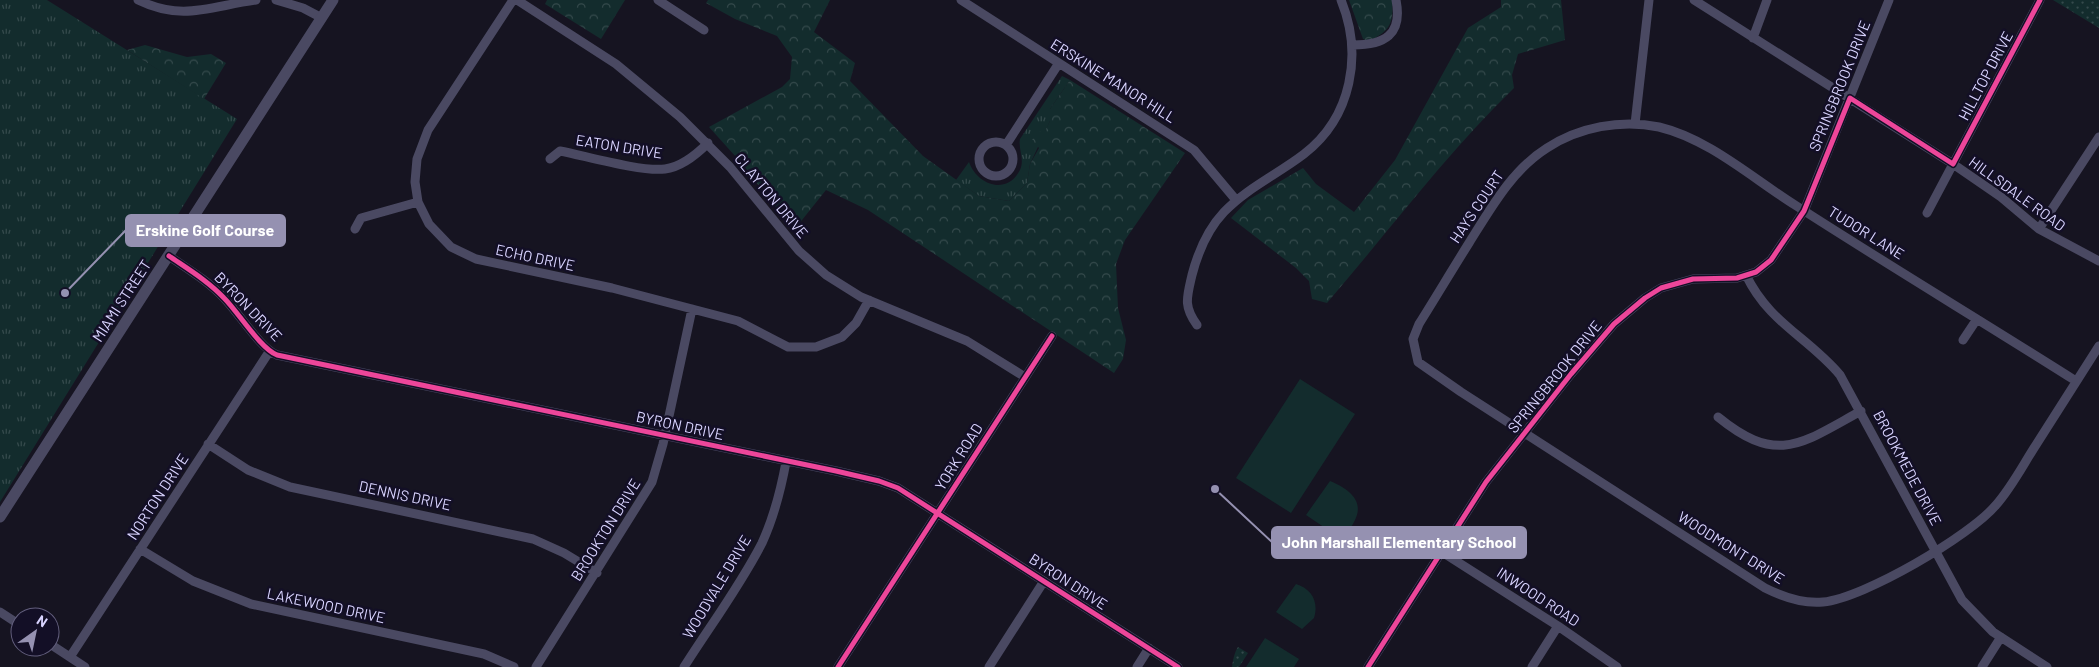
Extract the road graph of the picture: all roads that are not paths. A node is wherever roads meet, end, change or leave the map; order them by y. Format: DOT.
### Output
graph roads {
  1 [pos="138,0"];
  2 [pos="256,0"];
  3 [pos="276,0"];
  4 [pos="333,0"];
  5 [pos="513,0"];
  6 [pos="517,0"];
  7 [pos="658,0"];
  8 [pos="961,0"];
  9 [pos="1341,0"];
  10 [pos="1396,0"];
  11 [pos="1649,0"];
  12 [pos="1694,0"];
  13 [pos="1767,0"];
  14 [pos="1889,0"];
  15 [pos="2040,0"];
  16 [pos="322,18"];
  17 [pos="704,30"];
  18 [pos="1753,38"];
  19 [pos="1353,45"];
  20 [pos="1059,62"];
  21 [pos="1850,98"];
  22 [pos="1636,124"];
  23 [pos="2099,137"];
  24 [pos="708,143"];
  25 [pos="1006,145"];
  26 [pos="550,159"];
  27 [pos="1953,164"];
  28 [pos="1236,200"];
  29 [pos="418,202"];
  30 [pos="1804,211"];
  31 [pos="1927,213"];
  32 [pos="355,229"];
  33 [pos="2039,229"];
  34 [pos="168,256"];
  35 [pos="2099,261"];
  36 [pos="1746,275"];
  37 [pos="869,300"];
  38 [pos="692,309"];
  39 [pos="1977,319"];
  40 [pos="1197,325"];
  41 [pos="1052,336"];
  42 [pos="1963,340"];
  43 [pos="1413,346"];
  44 [pos="2099,346"];
  45 [pos="269,352"];
  46 [pos="1025,377"];
  47 [pos="2076,381"];
  48 [pos="1861,411"];
  49 [pos="1718,417"];
  50 [pos="1526,432"];
  51 [pos="665,436"];
  52 [pos="208,444"];
  53 [pos="786,462"];
  54 [pos="938,512"];
  55 [pos="0,517"];
  56 [pos="140,549"];
  57 [pos="1442,552"];
  58 [pos="1934,552"];
  59 [pos="597,572"];
  60 [pos="1044,581"];
  61 [pos="1558,626"];
  62 [pos="2001,637"];
  63 [pos="1148,648"];
  64 [pos="60,651"];
  65 [pos="70,658"];
  66 [pos="85,667"];
  67 [pos="514,667"];
  68 [pos="536,667"];
  69 [pos="684,667"];
  70 [pos="838,667"];
  71 [pos="989,667"];
  72 [pos="1137,667"];
  73 [pos="1178,667"];
  74 [pos="1368,667"];
  75 [pos="1532,667"];
  76 [pos="1617,667"];
  77 [pos="1982,667"];
  78 [pos="2048,667"];
  1 -- 2 [label="street"];
  3 -- 16 [label="street"];
  4 -- 16 [label="street, MIAMI STREET"];
  5 -- 29 [label="street, ECHO DRIVE"];
  6 -- 24 [label="street, CLAYTON DRIVE"];
  7 -- 17 [label="street"];
  8 -- 20 [label="street, ERSKINE MANOR HILL"];
  9 -- 19 [label="street"];
  10 -- 19 [label="street"];
  11 -- 22 [label="street"];
  12 -- 18 [label="street, HILLSDALE ROAD"];
  13 -- 18 [label="street"];
  14 -- 21 [label="street, SPRINGBROOK DRIVE"];
  15 -- 27 [label="street, HILLTOP DRIVE"];
  16 -- 34 [label="street, MIAMI STREET"];
  18 -- 21 [label="street, HILLSDALE ROAD"];
  19 -- 28 [label="street"];
  20 -- 25 [label="street"];
  20 -- 28 [label="street, ERSKINE MANOR HILL"];
  21 -- 27 [label="street, HILLSDALE ROAD"];
  21 -- 30 [label="street, SPRINGBROOK DRIVE"];
  22 -- 30 [label="street, TUDOR LANE"];
  22 -- 43 [label="street, HAYS COURT"];
  23 -- 33 [label="street"];
  24 -- 26 [label="street, EATON DRIVE"];
  24 -- 37 [label="street, CLAYTON DRIVE"];
  27 -- 31 [label="street, HILLTOP DRIVE"];
  27 -- 33 [label="street, HILLSDALE ROAD"];
  28 -- 40 [label="street"];
  29 -- 32 [label="street"];
  29 -- 38 [label="street, ECHO DRIVE"];
  30 -- 36 [label="street, SPRINGBROOK DRIVE"];
  30 -- 39 [label="street, TUDOR LANE"];
  33 -- 35 [label="street, HILLSDALE ROAD"];
  34 -- 45 [label="street, BYRON DRIVE"];
  34 -- 55 [label="street, MIAMI STREET"];
  36 -- 48 [label="street, BROOKMEDE DRIVE"];
  36 -- 50 [label="street, SPRINGBROOK DRIVE"];
  37 -- 38 [label="street, ECHO DRIVE"];
  37 -- 46 [label="street, CLAYTON DRIVE"];
  38 -- 51 [label="street, BROOKTON DRIVE"];
  39 -- 42 [label="street"];
  39 -- 47 [label="street, TUDOR LANE"];
  41 -- 46 [label="street, YORK ROAD"];
  43 -- 50 [label="street, WOODMONT DRIVE"];
  44 -- 47 [label="street, WOODMONT DRIVE"];
  45 -- 51 [label="street, BYRON DRIVE"];
  45 -- 52 [label="street, NORTON DRIVE"];
  46 -- 54 [label="street, YORK ROAD"];
  47 -- 58 [label="street, WOODMONT DRIVE"];
  48 -- 49 [label="street"];
  48 -- 58 [label="street, BROOKMEDE DRIVE"];
  50 -- 57 [label="street, SPRINGBROOK DRIVE"];
  50 -- 58 [label="street, WOODMONT DRIVE"];
  51 -- 53 [label="street, BYRON DRIVE"];
  51 -- 59 [label="street, BROOKTON DRIVE"];
  52 -- 56 [label="street, NORTON DRIVE"];
  52 -- 59 [label="street, DENNIS DRIVE"];
  53 -- 54 [label="street, BYRON DRIVE"];
  53 -- 69 [label="street, WOODVALE DRIVE"];
  54 -- 60 [label="street, BYRON DRIVE"];
  54 -- 70 [label="street, YORK ROAD"];
  56 -- 65 [label="street, NORTON DRIVE"];
  56 -- 67 [label="street, LAKEWOOD DRIVE"];
  57 -- 61 [label="street, INWOOD ROAD"];
  57 -- 74 [label="street, SPRINGBROOK DRIVE"];
  58 -- 62 [label="street, BROOKMEDE DRIVE"];
  59 -- 68 [label="street, BROOKTON DRIVE"];
  60 -- 63 [label="street, BYRON DRIVE"];
  60 -- 71 [label="street"];
  61 -- 75 [label="street"];
  61 -- 76 [label="street, INWOOD ROAD"];
  62 -- 77 [label="street"];
  62 -- 78 [label="street, BROOKMEDE DRIVE"];
  63 -- 72 [label="street"];
  63 -- 73 [label="street, BYRON DRIVE"];
  64 -- 65 [label="street"];
  65 -- 66 [label="street"];
}
